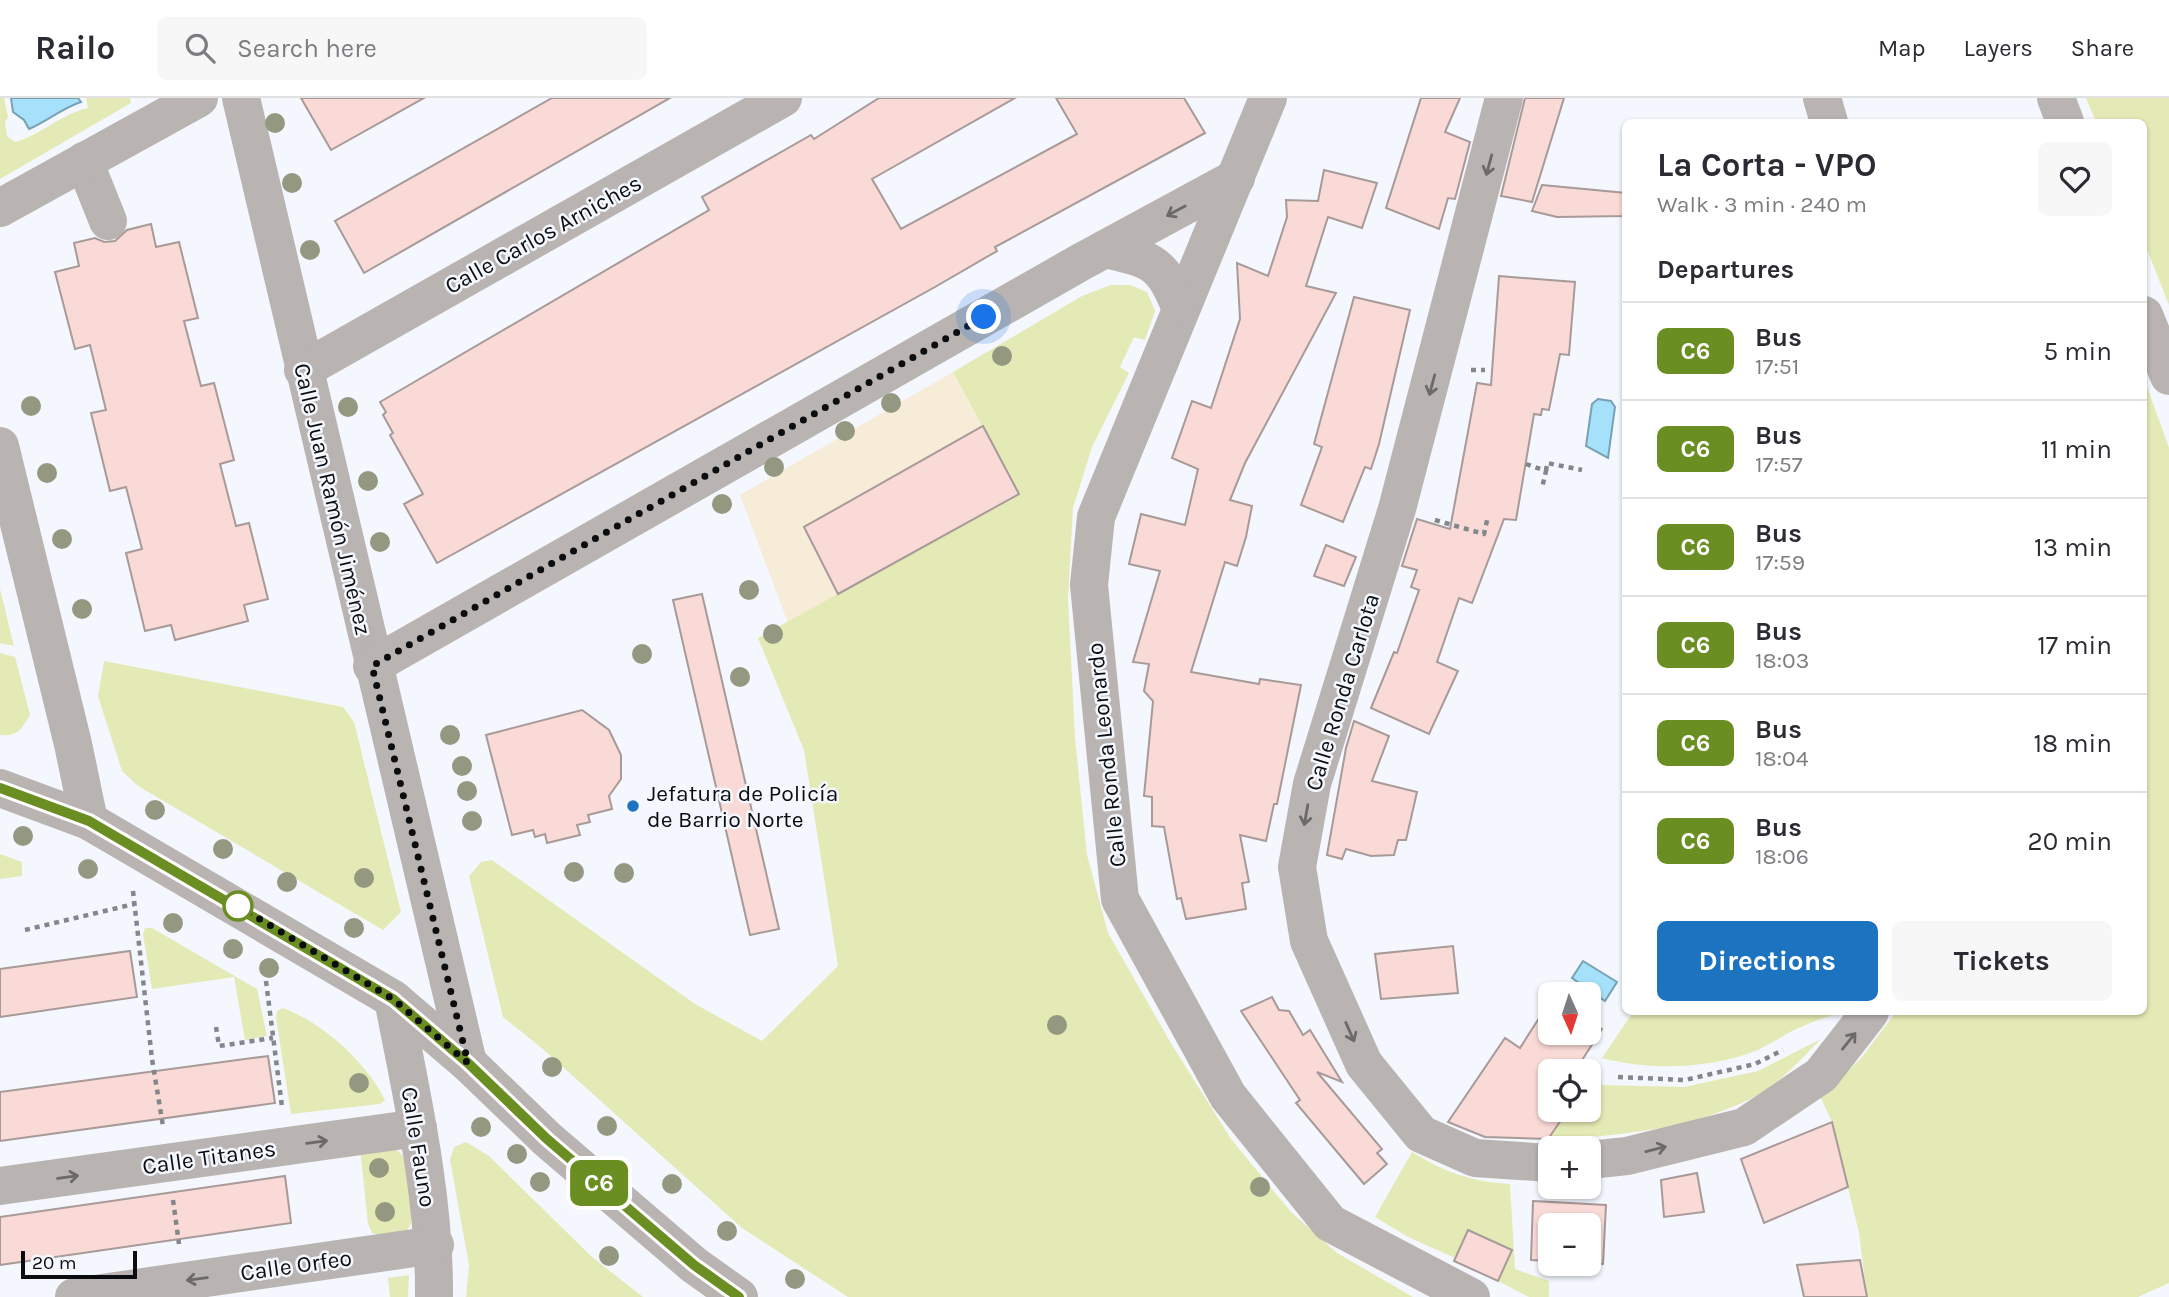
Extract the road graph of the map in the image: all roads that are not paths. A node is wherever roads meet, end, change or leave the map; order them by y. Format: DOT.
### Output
graph roads {
  1 [pos="199,98"];
  2 [pos="241,98"];
  3 [pos="783,98"];
  4 [pos="1268,98"];
  5 [pos="1504,98"];
  6 [pos="1822,98"];
  7 [pos="2056,98"];
  8 [pos="1828,119"];
  9 [pos="2065,119"];
  10 [pos="84,161"];
  11 [pos="1236,178"];
  12 [pos="0,208"];
  13 [pos="108,221"];
  14 [pos="1105,249"];
  15 [pos="1181,309"];
  16 [pos="2147,322"];
  17 [pos="303,370"];
  18 [pos="2169,376"];
  19 [pos="0,446"];
  20 [pos="372,666"];
  21 [pos="0,788"];
  22 [pos="89,821"];
  23 [pos="393,999"];
  24 [pos="1868,1015"];
  25 [pos="468,1063"];
  26 [pos="418,1128"];
  27 [pos="1601,1159"];
  28 [pos="1538,1162"];
  29 [pos="0,1186"];
  30 [pos="435,1245"];
  31 [pos="74,1297"];
  32 [pos="434,1297"];
  33 [pos="739,1297"];
  34 [pos="1471,1297"];
  1 -- 10 [label="street"];
  2 -- 17 [label="street, Calle Juan Ramón Jiménez"];
  3 -- 17 [label="street, Calle Carlos Arniches"];
  4 -- 11 [label="street, Calle Ronda Leonardo"];
  5 -- 28 [label="street, Calle Ronda Carlota, one-way"];
  6 -- 8 [label="street"];
  7 -- 9 [label="street"];
  10 -- 12 [label="street"];
  10 -- 13 [label="street"];
  11 -- 14 [label="street, one-way"];
  11 -- 15 [label="street, Calle Ronda Leonardo"];
  14 -- 15 [label="street"];
  14 -- 20 [label="street"];
  15 -- 34 [label="street, Calle Ronda Leonardo"];
  16 -- 18 [label="street"];
  17 -- 20 [label="street, Calle Juan Ramón Jiménez"];
  19 -- 22 [label="street"];
  20 -- 25 [label="street, Calle Juan Ramón Jiménez"];
  21 -- 22 [label="street"];
  22 -- 23 [label="street"];
  23 -- 25 [label="street"];
  23 -- 26 [label="street, Calle Fauno"];
  27 -- 24 [label="street, one-way"];
  25 -- 33 [label="street"];
  29 -- 26 [label="street, Calle Titanes, one-way"];
  26 -- 30 [label="street, Calle Fauno"];
  30 -- 31 [label="street, Calle Orfeo, one-way"];
  30 -- 32 [label="street, Calle Fauno"];
}
